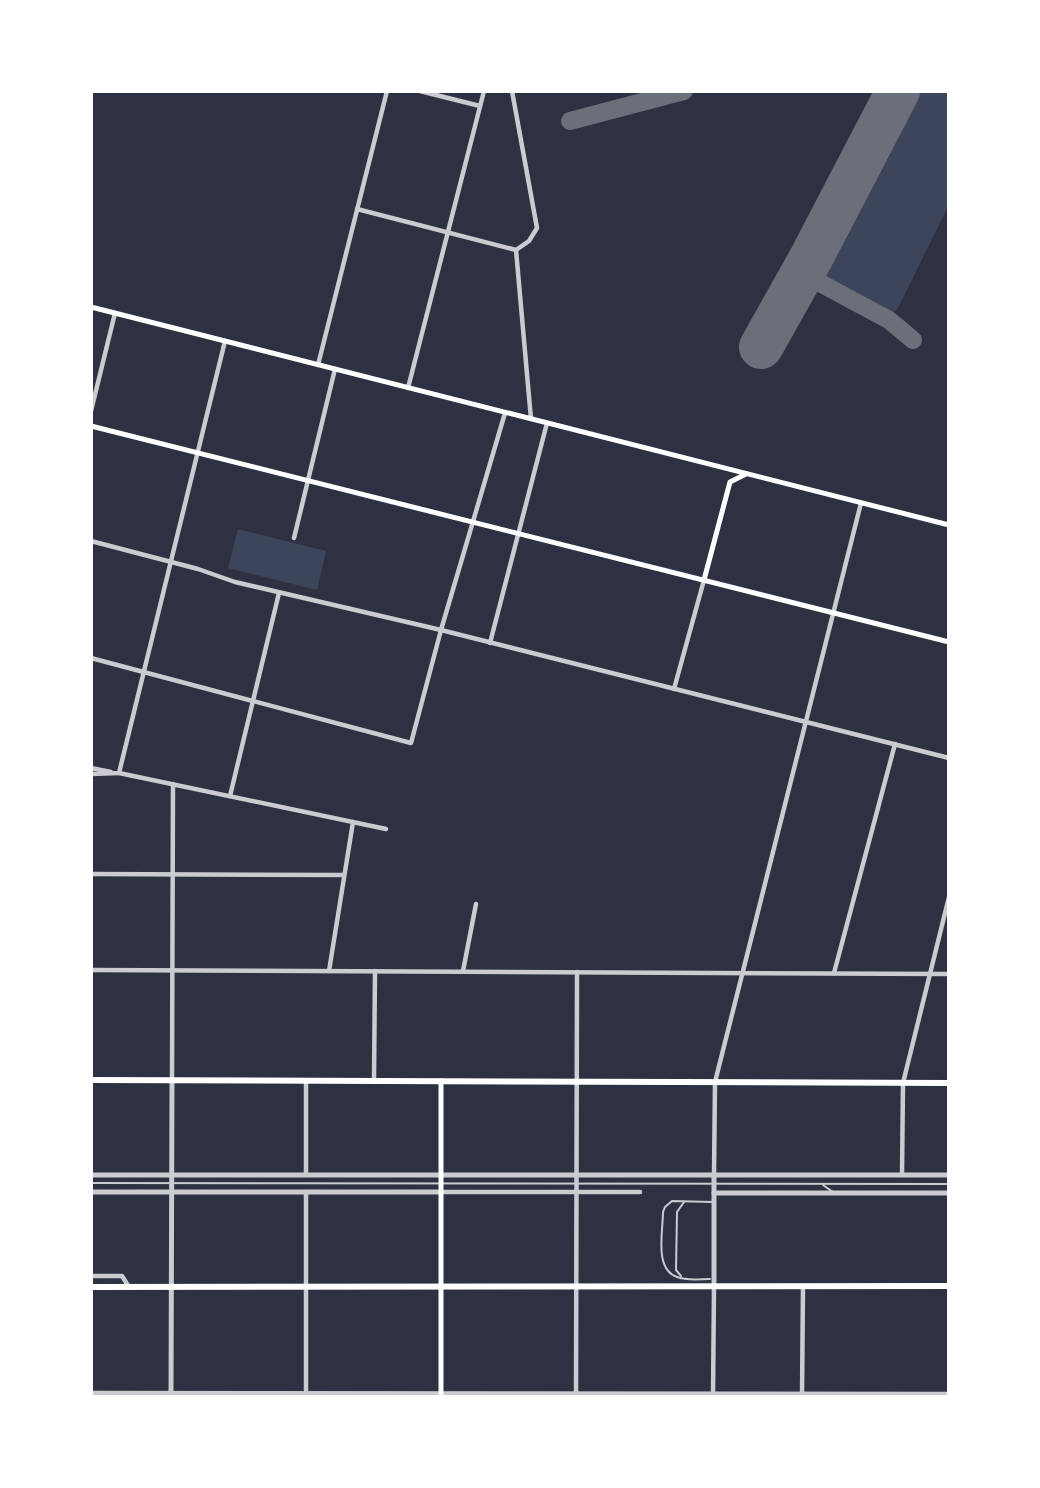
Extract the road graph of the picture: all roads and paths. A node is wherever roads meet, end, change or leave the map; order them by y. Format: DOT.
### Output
graph roads {
  1 [pos="387,91"];
  2 [pos="420,91"];
  3 [pos="484,91"];
  4 [pos="512,91"];
  5 [pos="480,106"];
  6 [pos="357,209"];
  7 [pos="448,232"];
  8 [pos="516,250"];
  9 [pos="91,307"];
  10 [pos="115,313"];
  11 [pos="225,341"];
  12 [pos="318,365"];
  13 [pos="335,369"];
  14 [pos="408,388"];
  15 [pos="91,411"];
  16 [pos="505,412"];
  17 [pos="531,419"];
  18 [pos="547,423"];
  19 [pos="91,426"];
  20 [pos="198,452"];
  21 [pos="720,468"];
  22 [pos="746,474"];
  23 [pos="308,480"];
  24 [pos="730,482"];
  25 [pos="861,503"];
  26 [pos="473,522"];
  27 [pos="949,525"];
  28 [pos="518,533"];
  29 [pos="294,538"];
  30 [pos="91,541"];
  31 [pos="171,562"];
  32 [pos="704,580"];
  33 [pos="279,593"];
  34 [pos="834,613"];
  35 [pos="441,630"];
  36 [pos="949,642"];
  37 [pos="490,643"];
  38 [pos="91,658"];
  39 [pos="144,672"];
  40 [pos="674,689"];
  41 [pos="253,699"];
  42 [pos="806,722"];
  43 [pos="895,744"];
  44 [pos="949,758"];
  45 [pos="91,768"];
  46 [pos="119,773"];
  47 [pos="91,774"];
  48 [pos="173,785"];
  49 [pos="230,796"];
  50 [pos="353,822"];
  51 [pos="386,829"];
  52 [pos="91,874"];
  53 [pos="173,874"];
  54 [pos="344,875"];
  55 [pos="949,897"];
  56 [pos="476,904"];
  57 [pos="91,970"];
  58 [pos="172,970"];
  59 [pos="329,971"];
  60 [pos="375,971"];
  61 [pos="463,971"];
  62 [pos="576,972"];
  63 [pos="742,973"];
  64 [pos="834,973"];
  65 [pos="930,974"];
  66 [pos="949,974"];
  67 [pos="91,1080"];
  68 [pos="172,1080"];
  69 [pos="306,1081"];
  70 [pos="374,1081"];
  71 [pos="441,1081"];
  72 [pos="576,1082"];
  73 [pos="715,1082"];
  74 [pos="903,1083"];
  75 [pos="949,1083"];
  76 [pos="91,1175"];
  77 [pos="172,1175"];
  78 [pos="306,1175"];
  79 [pos="441,1175"];
  80 [pos="576,1175"];
  81 [pos="715,1175"];
  82 [pos="779,1175"];
  83 [pos="902,1175"];
  84 [pos="949,1175"];
  85 [pos="91,1183"];
  86 [pos="172,1183"];
  87 [pos="441,1184"];
  88 [pos="576,1184"];
  89 [pos="714,1184"];
  90 [pos="791,1184"];
  91 [pos="822,1184"];
  92 [pos="949,1184"];
  93 [pos="91,1192"];
  94 [pos="172,1192"];
  95 [pos="306,1192"];
  96 [pos="441,1192"];
  97 [pos="576,1192"];
  98 [pos="640,1192"];
  99 [pos="836,1193"];
  100 [pos="949,1193"];
  101 [pos="715,1194"];
  102 [pos="685,1201"];
  103 [pos="714,1202"];
  104 [pos="91,1276"];
  105 [pos="683,1279"];
  106 [pos="714,1283"];
  107 [pos="803,1286"];
  108 [pos="949,1286"];
  109 [pos="91,1287"];
  110 [pos="129,1287"];
  111 [pos="172,1287"];
  112 [pos="306,1287"];
  113 [pos="441,1287"];
  114 [pos="576,1287"];
  115 [pos="91,1393"];
  116 [pos="949,1394"];
  117 [pos="171,1395"];
  118 [pos="306,1395"];
  119 [pos="441,1395"];
  120 [pos="576,1395"];
  121 [pos="713,1395"];
  122 [pos="802,1395"];
  123 [pos="905,1395"];
  124 [pos="857,1396"];
  1 -- 6 [label="street"];
  2 -- 5 [label="street"];
  3 -- 5 [label="street"];
  4 -- 8 [label="street"];
  5 -- 7 [label="street"];
  6 -- 7 [label="street"];
  6 -- 12 [label="street"];
  7 -- 8 [label="street"];
  7 -- 14 [label="street"];
  8 -- 17 [label="street"];
  9 -- 10 [label="main road"];
  10 -- 11 [label="main road"];
  10 -- 15 [label="street"];
  11 -- 12 [label="main road"];
  11 -- 20 [label="street"];
  12 -- 13 [label="main road"];
  13 -- 14 [label="main road"];
  13 -- 23 [label="street"];
  14 -- 16 [label="main road"];
  16 -- 17 [label="main road"];
  16 -- 26 [label="street"];
  17 -- 18 [label="main road"];
  18 -- 21 [label="main road"];
  18 -- 28 [label="street"];
  19 -- 20 [label="main road"];
  20 -- 23 [label="main road"];
  20 -- 31 [label="street"];
  21 -- 22 [label="main road"];
  21 -- 24 [label="main road"];
  22 -- 24 [label="main road"];
  22 -- 25 [label="main road"];
  23 -- 26 [label="main road"];
  23 -- 29 [label="street"];
  24 -- 32 [label="main road"];
  25 -- 27 [label="main road"];
  25 -- 34 [label="street"];
  26 -- 28 [label="main road"];
  26 -- 35 [label="street"];
  28 -- 32 [label="main road"];
  28 -- 37 [label="street"];
  30 -- 31 [label="street"];
  31 -- 33 [label="street"];
  31 -- 39 [label="street"];
  32 -- 34 [label="main road"];
  32 -- 40 [label="street"];
  33 -- 35 [label="street"];
  33 -- 41 [label="street"];
  34 -- 36 [label="main road"];
  34 -- 42 [label="street"];
  35 -- 37 [label="street"];
  35 -- 41 [label="street"];
  37 -- 40 [label="street"];
  38 -- 39 [label="street"];
  39 -- 41 [label="street"];
  39 -- 46 [label="street"];
  40 -- 42 [label="street"];
  41 -- 49 [label="street"];
  42 -- 43 [label="street"];
  42 -- 63 [label="street"];
  43 -- 44 [label="street"];
  43 -- 64 [label="street"];
  45 -- 46 [label="street"];
  46 -- 47 [label="street"];
  46 -- 48 [label="street"];
  48 -- 49 [label="street"];
  48 -- 53 [label="street"];
  49 -- 50 [label="street"];
  50 -- 51 [label="street"];
  50 -- 54 [label="street"];
  52 -- 53 [label="street"];
  53 -- 54 [label="street"];
  53 -- 58 [label="street"];
  54 -- 59 [label="street"];
  55 -- 65 [label="street"];
  56 -- 61 [label="street"];
  57 -- 58 [label="street"];
  58 -- 59 [label="street"];
  58 -- 68 [label="street"];
  59 -- 60 [label="street"];
  60 -- 61 [label="street"];
  60 -- 70 [label="street"];
  61 -- 62 [label="street"];
  62 -- 63 [label="street"];
  62 -- 72 [label="street"];
  63 -- 64 [label="street"];
  63 -- 73 [label="street"];
  64 -- 65 [label="street"];
  65 -- 66 [label="street"];
  65 -- 74 [label="street"];
  67 -- 68 [label="main road"];
  68 -- 69 [label="main road"];
  68 -- 77 [label="street"];
  69 -- 70 [label="main road"];
  69 -- 78 [label="street"];
  70 -- 71 [label="main road"];
  71 -- 72 [label="main road"];
  71 -- 79 [label="main road"];
  72 -- 73 [label="main road"];
  72 -- 80 [label="street"];
  73 -- 74 [label="main road"];
  73 -- 81 [label="street"];
  74 -- 75 [label="main road"];
  74 -- 83 [label="street"];
  76 -- 77 [label="street"];
  77 -- 78 [label="street"];
  77 -- 86 [label="street"];
  78 -- 79 [label="street"];
  79 -- 80 [label="street"];
  79 -- 87 [label="main road"];
  80 -- 81 [label="street"];
  80 -- 88 [label="street"];
  81 -- 82 [label="street"];
  81 -- 89 [label="street"];
  82 -- 83 [label="street"];
  82 -- 90 [label="lane"];
  83 -- 84 [label="street"];
  85 -- 86 [label="lane"];
  86 -- 87 [label="lane"];
  86 -- 94 [label="street"];
  87 -- 88 [label="lane"];
  87 -- 96 [label="main road"];
  88 -- 89 [label="lane"];
  88 -- 97 [label="street"];
  89 -- 90 [label="lane"];
  89 -- 101 [label="street"];
  90 -- 91 [label="lane"];
  91 -- 92 [label="lane"];
  91 -- 99 [label="lane"];
  93 -- 94 [label="street"];
  94 -- 95 [label="street"];
  94 -- 111 [label="street"];
  95 -- 96 [label="street"];
  95 -- 112 [label="street"];
  96 -- 97 [label="street"];
  96 -- 113 [label="main road"];
  97 -- 98 [label="street"];
  97 -- 114 [label="street"];
  99 -- 100 [label="street"];
  99 -- 101 [label="street"];
  101 -- 103 [label="street"];
  102 -- 103 [label="lane"];
  102 -- 105 [label="lane"];
  102 -- 105 [label="lane"];
  103 -- 106 [label="street"];
  104 -- 110 [label="street"];
  105 -- 106 [label="lane"];
  106 -- 107 [label="main road"];
  106 -- 114 [label="main road"];
  106 -- 121 [label="street"];
  107 -- 108 [label="main road"];
  107 -- 122 [label="street"];
  109 -- 110 [label="main road"];
  110 -- 111 [label="main road"];
  111 -- 112 [label="main road"];
  111 -- 117 [label="street"];
  112 -- 113 [label="main road"];
  112 -- 118 [label="street"];
  113 -- 114 [label="main road"];
  113 -- 119 [label="main road"];
  114 -- 120 [label="street"];
  115 -- 117 [label="street"];
  116 -- 123 [label="street"];
  117 -- 118 [label="street"];
  118 -- 119 [label="street"];
  119 -- 120 [label="street"];
  120 -- 121 [label="street"];
  121 -- 122 [label="street"];
  122 -- 124 [label="street"];
  123 -- 124 [label="street"];
}
